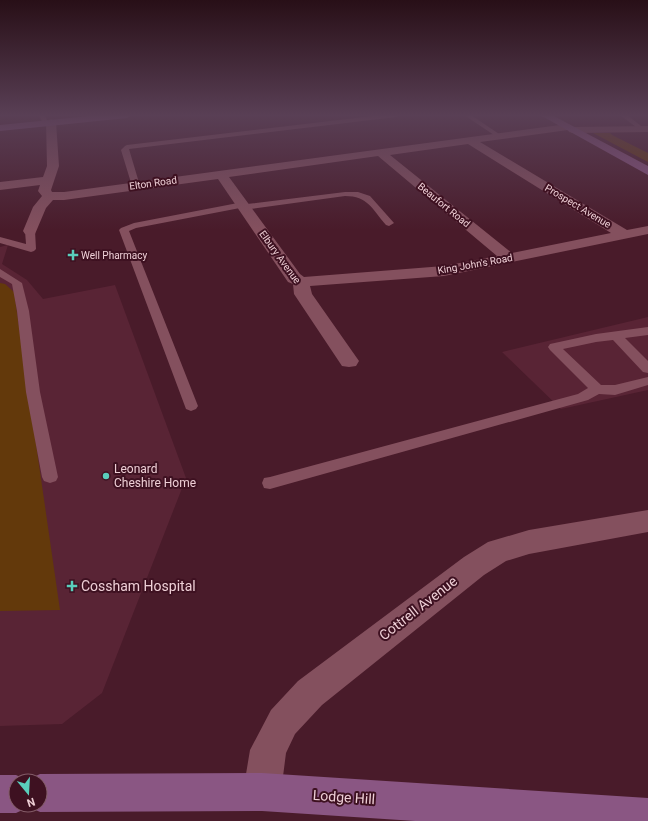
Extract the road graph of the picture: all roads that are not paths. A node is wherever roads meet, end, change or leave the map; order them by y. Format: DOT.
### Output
graph roads {
  1 [pos="51,153"];
  2 [pos="126,153"];
  3 [pos="371,153"];
  4 [pos="382,153"];
  5 [pos="491,153"];
  6 [pos="616,153"];
  7 [pos="648,171"];
  8 [pos="221,174"];
  9 [pos="48,180"];
  10 [pos="0,186"];
  11 [pos="136,186"];
  12 [pos="49,196"];
  13 [pos="244,206"];
  14 [pos="389,223"];
  15 [pos="648,230"];
  16 [pos="30,231"];
  17 [pos="625,235"];
  18 [pos="0,240"];
  19 [pos="509,258"];
  20 [pos="0,272"];
  21 [pos="301,282"];
  22 [pos="648,331"];
  23 [pos="616,336"];
  24 [pos="349,361"];
  25 [pos="648,369"];
  26 [pos="648,381"];
  27 [pos="597,389"];
  28 [pos="191,406"];
  29 [pos="50,477"];
  30 [pos="270,483"];
  31 [pos="648,521"];
  32 [pos="262,792"];
  33 [pos="48,793"];
  34 [pos="648,817"];
  1 -- 9 [label="street"];
  2 -- 11 [label="lane"];
  3 -- 8 [label="street, Elton Road"];
  4 -- 19 [label="street, Beaufort Road"];
  5 -- 17 [label="street, Prospect Avenue"];
  6 -- 7 [label="street"];
  8 -- 11 [label="street, Elton Road"];
  8 -- 13 [label="street, Elbury Avenue"];
  9 -- 10 [label="street"];
  9 -- 12 [label="street"];
  11 -- 12 [label="street, Elton Road"];
  12 -- 16 [label="street"];
  13 -- 14 [label="lane"];
  13 -- 21 [label="street, Elbury Avenue"];
  13 -- 28 [label="lane"];
  15 -- 17 [label="street, King John's Road"];
  16 -- 18 [label="lane"];
  17 -- 19 [label="street, King John's Road"];
  19 -- 21 [label="street, King John's Road"];
  20 -- 29 [label="lane"];
  21 -- 24 [label="street, Elbury Avenue"];
  22 -- 23 [label="lane"];
  23 -- 25 [label="lane"];
  23 -- 27 [label="lane"];
  26 -- 27 [label="lane"];
  27 -- 30 [label="lane"];
  31 -- 32 [label="street, Cottrell Avenue"];
  32 -- 33 [label="street, Lodge Hill"];
  32 -- 34 [label="street, Lodge Hill"];
}
